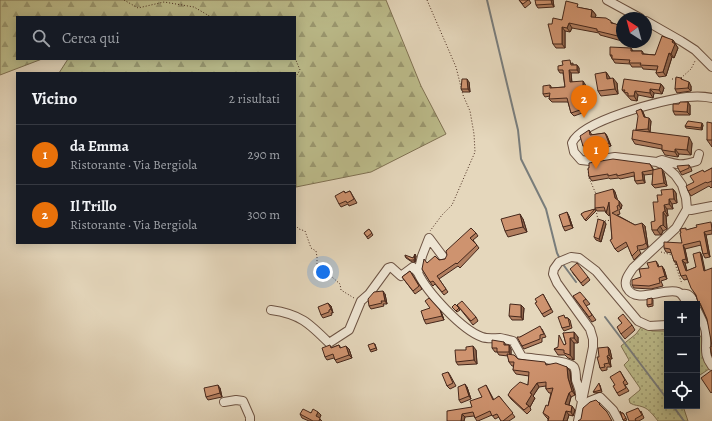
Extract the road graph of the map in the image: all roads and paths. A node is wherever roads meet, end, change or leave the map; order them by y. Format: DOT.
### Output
graph roads {
  1 [pos="124,0"];
  2 [pos="427,0"];
  3 [pos="607,0"];
  4 [pos="629,12"];
  5 [pos="208,16"];
  6 [pos="652,24"];
  7 [pos="698,53"];
  8 [pos="296,60"];
  9 [pos="712,67"];
  10 [pos="296,76"];
  11 [pos="672,79"];
  12 [pos="712,98"];
  13 [pos="699,154"];
  14 [pos="586,161"];
  15 [pos="656,162"];
  16 [pos="596,200"];
  17 [pos="596,206"];
  18 [pos="712,206"];
  19 [pos="687,209"];
  20 [pos="612,219"];
  21 [pos="296,225"];
  22 [pos="429,238"];
  23 [pos="657,247"];
  24 [pos="444,258"];
  25 [pos="418,273"];
  26 [pos="682,284"];
  27 [pos="682,294"];
  28 [pos="361,301"];
  29 [pos="686,301"];
  30 [pos="693,301"];
  31 [pos="271,310"];
  32 [pos="700,318"];
  33 [pos="664,325"];
  34 [pos="712,366"];
  35 [pos="224,402"];
  36 [pos="580,408"];
  37 [pos="250,421"];
  38 [pos="578,421"];
  39 [pos="619,421"];
  1 -- 5 [label="path"];
  2 -- 22 [label="path"];
  3 -- 4 [label="street"];
  6 -- 7 [label="street"];
  7 -- 9 [label="street"];
  7 -- 11 [label="path"];
  8 -- 10 [label="path"];
  12 -- 14 [label="street"];
  13 -- 15 [label="street"];
  14 -- 15 [label="street"];
  14 -- 16 [label="path"];
  15 -- 19 [label="street"];
  17 -- 20 [label="path"];
  18 -- 19 [label="street"];
  19 -- 23 [label="street"];
  21 -- 28 [label="path"];
  22 -- 24 [label="street"];
  22 -- 25 [label="street"];
  23 -- 26 [label="path"];
  23 -- 27 [label="street"];
  25 -- 28 [label="street"];
  25 -- 36 [label="street"];
  27 -- 29 [label="street"];
  27 -- 30 [label="street"];
  28 -- 31 [label="street"];
  32 -- 34 [label="street"];
  33 -- 36 [label="street"];
  35 -- 37 [label="street"];
  36 -- 38 [label="street"];
  36 -- 39 [label="street"];
}
